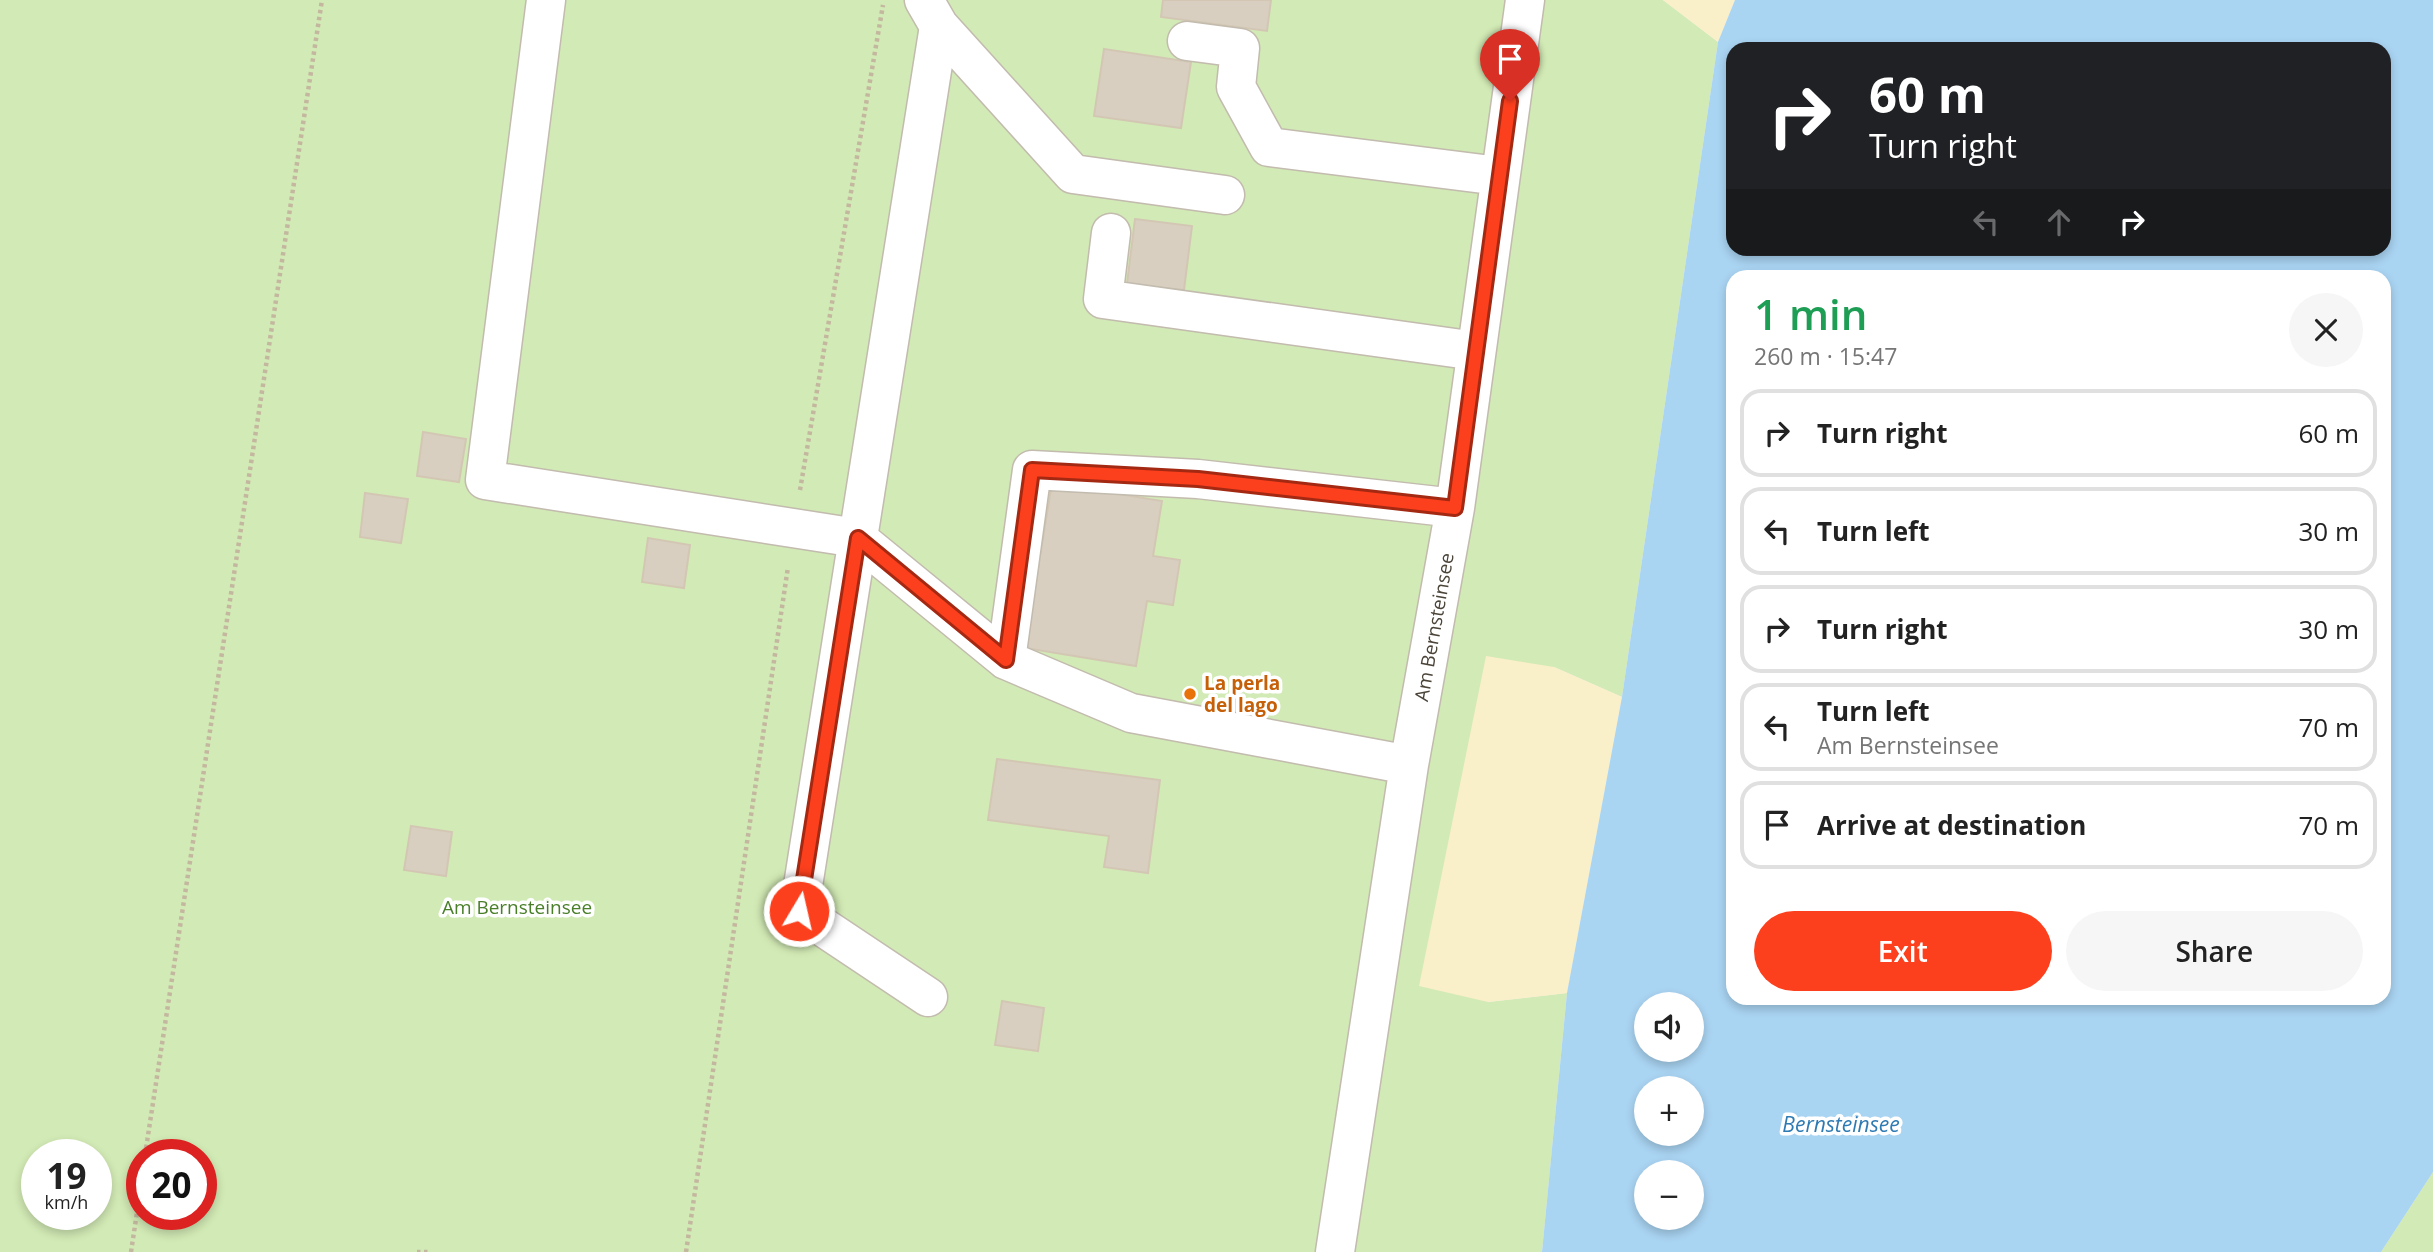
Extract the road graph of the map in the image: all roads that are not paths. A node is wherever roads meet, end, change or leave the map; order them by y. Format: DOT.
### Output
graph roads {
  1 [pos="546,0"];
  2 [pos="1525,0"];
  3 [pos="932,13"];
  4 [pos="1186,41"];
  5 [pos="1499,176"];
  6 [pos="1225,195"];
  7 [pos="1111,233"];
  8 [pos="1476,351"];
  9 [pos="1455,508"];
  10 [pos="858,538"];
  11 [pos="1006,660"];
  12 [pos="1409,765"];
  13 [pos="928,997"];
  14 [pos="1335,1252"];
  1 -- 10 [label="lane"];
  2 -- 5 [label="lane, Am Bernsteinsee"];
  3 -- 6 [label="lane"];
  3 -- 10 [label="lane"];
  4 -- 5 [label="lane"];
  5 -- 8 [label="lane, Am Bernsteinsee"];
  7 -- 8 [label="lane"];
  8 -- 9 [label="lane, Am Bernsteinsee"];
  9 -- 11 [label="lane"];
  9 -- 12 [label="lane, Am Bernsteinsee"];
  10 -- 11 [label="lane"];
  10 -- 13 [label="lane"];
  11 -- 12 [label="lane"];
  12 -- 14 [label="lane, Am Bernsteinsee"];
}
